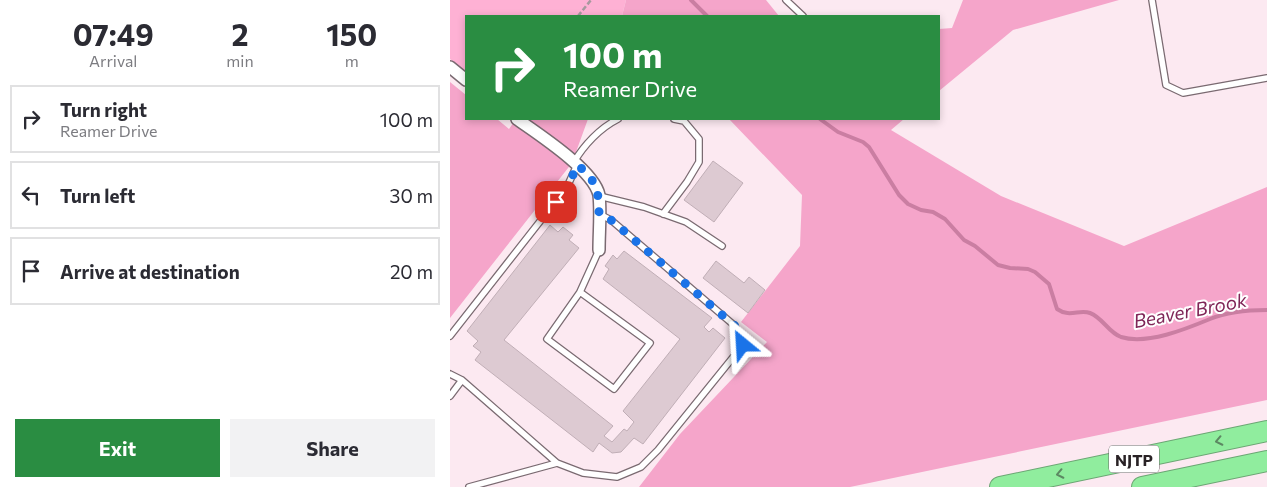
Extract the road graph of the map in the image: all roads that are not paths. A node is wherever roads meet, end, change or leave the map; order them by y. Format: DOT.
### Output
graph roads {
  1 [pos="786,0"];
  2 [pos="1152,0"];
  3 [pos="802,15"];
  4 [pos="450,67"];
  5 [pos="1267,78"];
  6 [pos="465,79"];
  7 [pos="518,120"];
  8 [pos="616,120"];
  9 [pos="679,120"];
  10 [pos="575,163"];
  11 [pos="599,196"];
  12 [pos="599,214"];
  13 [pos="663,214"];
  14 [pos="722,246"];
  15 [pos="599,250"];
  16 [pos="580,292"];
  17 [pos="450,336"];
  18 [pos="450,374"];
  19 [pos="462,380"];
  20 [pos="450,396"];
  21 [pos="1267,431"];
  22 [pos="1267,461"];
  23 [pos="557,463"];
  24 [pos="469,487"];
  25 [pos="1000,487"];
  26 [pos="1142,487"];
  1 -- 3 [label="lane"];
  2 -- 5 [label="lane"];
  4 -- 6 [label="street"];
  7 -- 10 [label="street"];
  8 -- 10 [label="lane"];
  9 -- 13 [label="lane"];
  10 -- 11 [label="street"];
  10 -- 17 [label="lane"];
  11 -- 12 [label="street"];
  11 -- 13 [label="lane"];
  12 -- 15 [label="street"];
  12 -- 23 [label="lane"];
  13 -- 14 [label="lane"];
  15 -- 16 [label="lane"];
  16 -- 16 [label="lane"];
  18 -- 19 [label="lane"];
  19 -- 20 [label="lane"];
  19 -- 23 [label="lane"];
  21 -- 25 [label="highway, NJTP, one-way"];
  22 -- 26 [label="highway, NJTP"];
  23 -- 24 [label="lane"];
}
